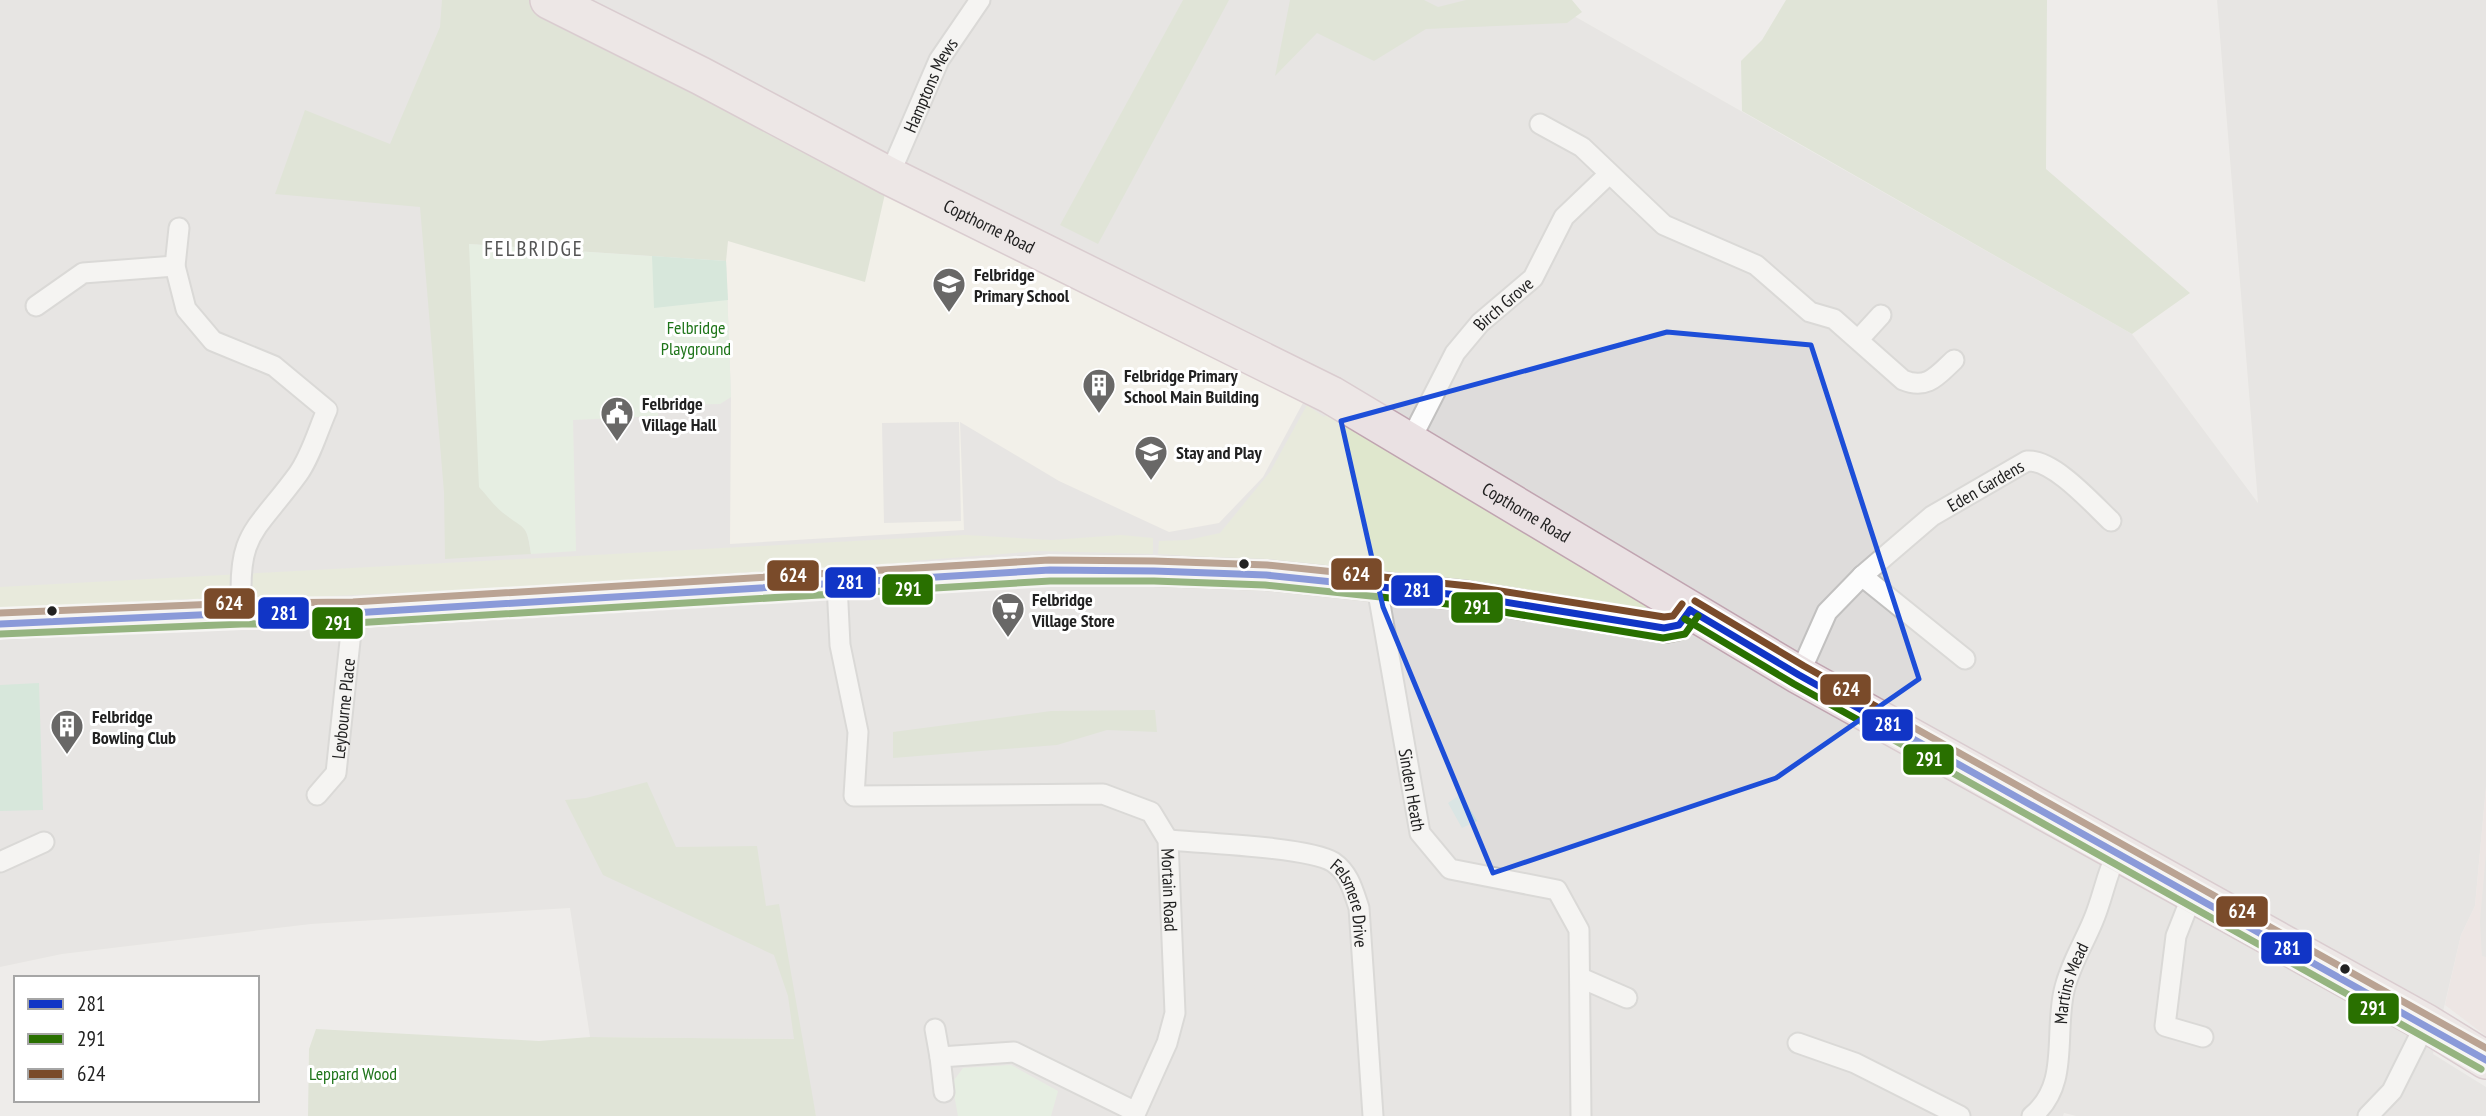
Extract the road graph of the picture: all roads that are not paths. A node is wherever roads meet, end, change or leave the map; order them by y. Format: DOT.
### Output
graph roads {
  1 [pos="549,0"];
  2 [pos="980,0"];
  3 [pos="1540,124"];
  4 [pos="1608,175"];
  5 [pos="889,176"];
  6 [pos="179,228"];
  7 [pos="175,266"];
  8 [pos="36,306"];
  9 [pos="1881,316"];
  10 [pos="1859,340"];
  11 [pos="1954,360"];
  12 [pos="1410,441"];
  13 [pos="2111,520"];
  14 [pos="1861,576"];
  15 [pos="837,584"];
  16 [pos="1377,586"];
  17 [pos="1690,610"];
  18 [pos="242,613"];
  19 [pos="353,613"];
  20 [pos="0,624"];
  21 [pos="1965,659"];
  22 [pos="1799,675"];
  23 [pos="317,795"];
  24 [pos="1168,840"];
  25 [pos="44,842"];
  26 [pos="2118,851"];
  27 [pos="0,862"];
  28 [pos="2193,893"];
  29 [pos="1581,978"];
  30 [pos="1627,998"];
  31 [pos="2426,1023"];
  32 [pos="935,1029"];
  33 [pos="2203,1037"];
  34 [pos="1798,1043"];
  35 [pos="940,1057"];
  36 [pos="2486,1060"];
  37 [pos="944,1092"];
  38 [pos="1140,1114"];
  39 [pos="1373,1116"];
  40 [pos="1581,1116"];
  41 [pos="1960,1116"];
  42 [pos="2032,1116"];
  43 [pos="2368,1116"];
  1 -- 5 [label="highway, Copthorne Road"];
  2 -- 5 [label="street, Hamptons Mews"];
  3 -- 4 [label="street"];
  4 -- 10 [label="street"];
  4 -- 12 [label="street, Birch Grove"];
  5 -- 12 [label="highway, Copthorne Road"];
  6 -- 7 [label="street"];
  7 -- 8 [label="street"];
  7 -- 18 [label="street"];
  9 -- 10 [label="street"];
  10 -- 11 [label="street"];
  12 -- 17 [label="highway, Copthorne Road"];
  13 -- 14 [label="street, Eden Gardens"];
  14 -- 21 [label="street"];
  14 -- 22 [label="street, Eden Gardens"];
  15 -- 16 [label="street"];
  15 -- 19 [label="street"];
  15 -- 24 [label="street, Mortain Road"];
  16 -- 17 [label="street"];
  16 -- 29 [label="street, Sinden Heath"];
  17 -- 22 [label="highway, Copthorne Road"];
  18 -- 19 [label="street"];
  18 -- 20 [label="street"];
  19 -- 23 [label="street, Leybourne Place"];
  22 -- 26 [label="highway, Copthorne Road"];
  24 -- 38 [label="street, Mortain Road"];
  24 -- 39 [label="street, Felsmere Drive"];
  25 -- 27 [label="street"];
  26 -- 28 [label="highway, Copthorne Road"];
  26 -- 42 [label="street, Martins Mead"];
  28 -- 31 [label="highway, Copthorne Road"];
  28 -- 33 [label="street"];
  29 -- 30 [label="street"];
  29 -- 40 [label="street, Sinden Heath"];
  31 -- 36 [label="highway, Copthorne Road"];
  31 -- 43 [label="street"];
  32 -- 35 [label="street"];
  34 -- 41 [label="street"];
  35 -- 37 [label="street"];
  35 -- 38 [label="street, Mortain Road"];
}
